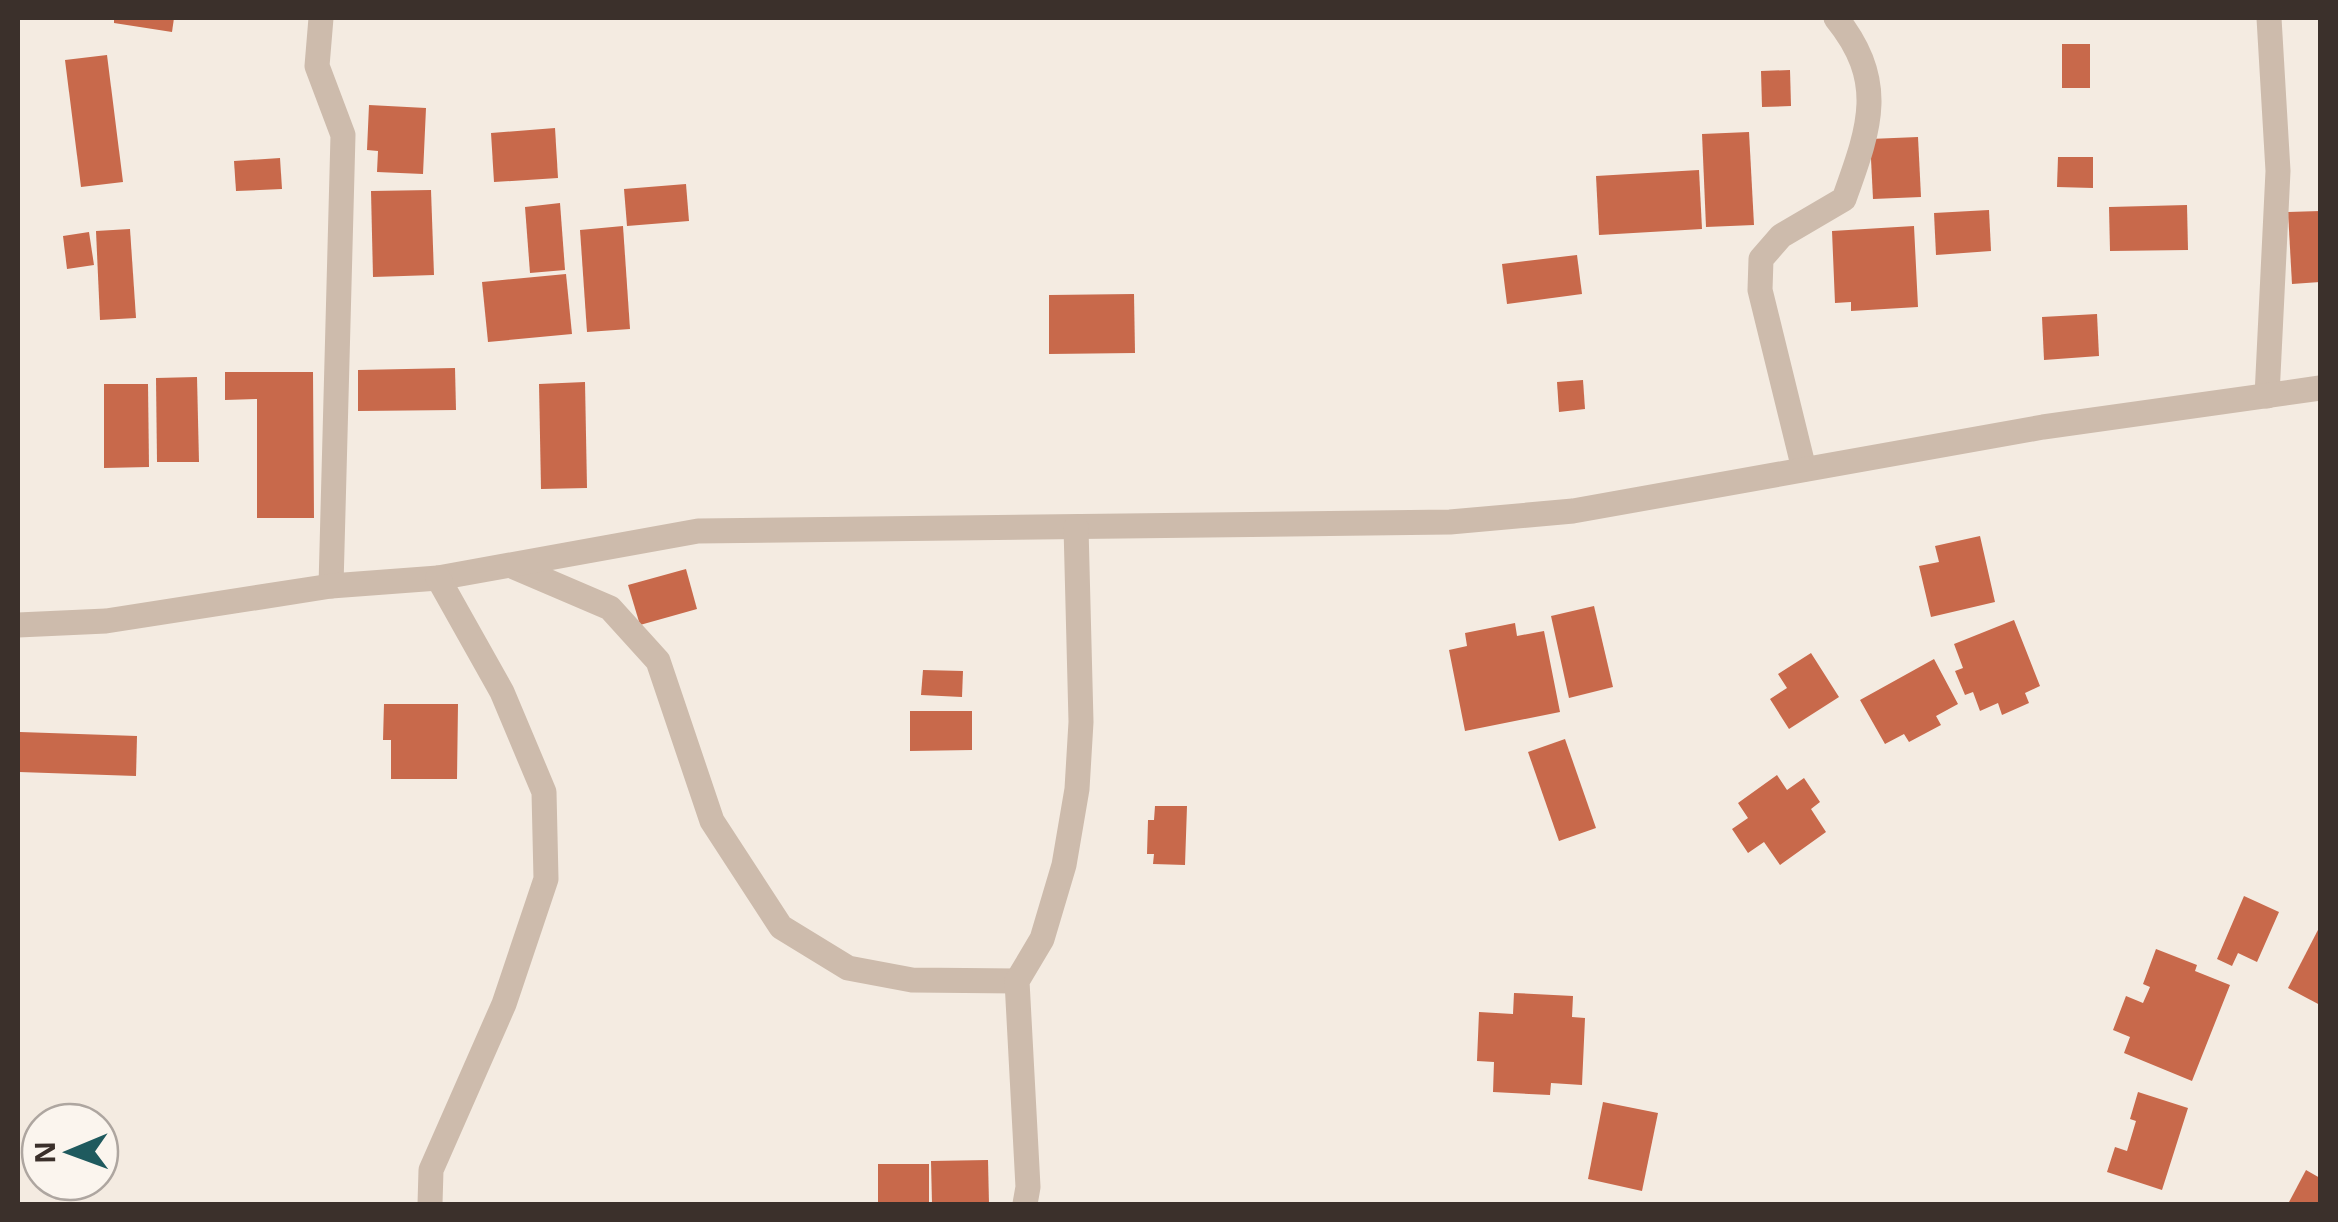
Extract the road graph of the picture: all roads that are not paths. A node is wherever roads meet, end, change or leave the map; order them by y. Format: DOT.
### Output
graph roads {
  1 [pos="321,18"];
  2 [pos="1836,18"];
  3 [pos="2268,18"];
  4 [pos="2320,388"];
  5 [pos="2267,396"];
  6 [pos="1804,468"];
  7 [pos="1076,527"];
  8 [pos="512,566"];
  9 [pos="438,578"];
  10 [pos="331,586"];
  11 [pos="18,624"];
  12 [pos="1017,982"];
  13 [pos="430,1204"];
  14 [pos="1025,1204"];
  1 -- 10 [label="street"];
  2 -- 6 [label="street"];
  3 -- 5 [label="street"];
  4 -- 5 [label="street"];
  5 -- 6 [label="street"];
  6 -- 7 [label="street"];
  7 -- 8 [label="street"];
  7 -- 12 [label="street"];
  8 -- 9 [label="street"];
  8 -- 12 [label="street"];
  9 -- 10 [label="street"];
  9 -- 13 [label="street"];
  10 -- 11 [label="street"];
  12 -- 14 [label="street"];
}
